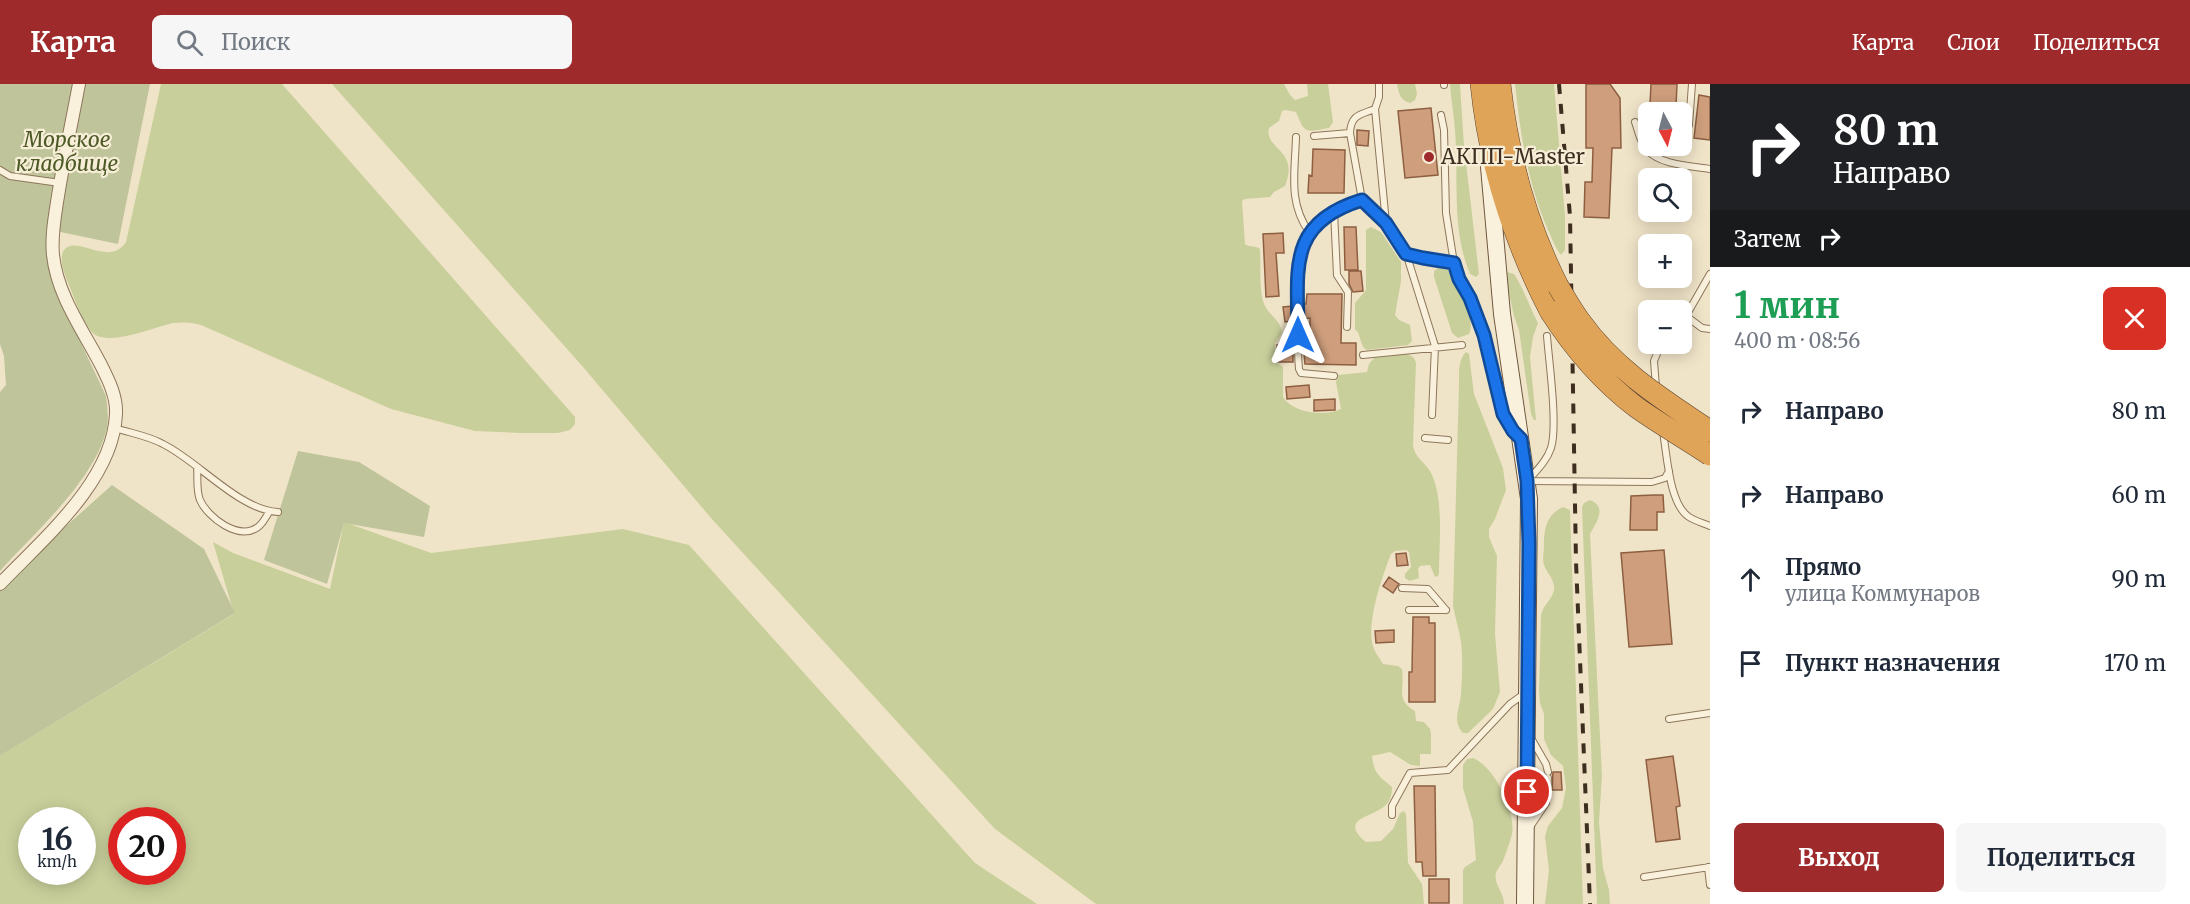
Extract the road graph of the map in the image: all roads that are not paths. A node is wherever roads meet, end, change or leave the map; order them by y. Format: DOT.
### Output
graph roads {
  1 [pos="79,84"];
  2 [pos="1379,84"];
  3 [pos="1481,84"];
  4 [pos="1500,84"];
  5 [pos="1692,84"];
  6 [pos="1691,102"];
  7 [pos="1374,109"];
  8 [pos="1442,115"];
  9 [pos="1635,122"];
  10 [pos="1350,133"];
  11 [pos="1487,134"];
  12 [pos="1314,136"];
  13 [pos="1296,137"];
  14 [pos="1710,169"];
  15 [pos="0,170"];
  16 [pos="60,183"];
  17 [pos="1362,200"];
  18 [pos="1334,211"];
  19 [pos="1386,223"];
  20 [pos="1309,232"];
  21 [pos="1406,254"];
  22 [pos="1524,256"];
  23 [pos="1496,260"];
  24 [pos="1454,263"];
  25 [pos="1710,274"];
  26 [pos="1692,304"];
  27 [pos="1692,322"];
  28 [pos="1347,327"];
  29 [pos="1710,329"];
  30 [pos="1547,336"];
  31 [pos="1462,345"];
  32 [pos="1435,346"];
  33 [pos="1657,354"];
  34 [pos="1363,355"];
  35 [pos="1334,376"];
  36 [pos="1659,404"];
  37 [pos="1432,415"];
  38 [pos="1661,415"];
  39 [pos="115,428"];
  40 [pos="1710,431"];
  41 [pos="1425,438"];
  42 [pos="1521,439"];
  43 [pos="1448,440"];
  44 [pos="1710,455"];
  45 [pos="197,467"];
  46 [pos="1669,470"];
  47 [pos="1527,481"];
  48 [pos="269,512"];
  49 [pos="278,512"];
  50 [pos="1710,526"];
  51 [pos="0,584"];
  52 [pos="1402,588"];
  53 [pos="1409,610"];
  54 [pos="1527,693"];
  55 [pos="1710,713"];
  56 [pos="1669,719"];
  57 [pos="1528,733"];
  58 [pos="1392,815"];
  59 [pos="1526,832"];
  60 [pos="1709,867"];
  61 [pos="1644,877"];
  62 [pos="1710,885"];
  63 [pos="1525,904"];
  1 -- 16 [label="street"];
  2 -- 7 [label="lane"];
  3 -- 11 [label="highway"];
  4 -- 40 [label="highway, bridge"];
  5 -- 6 [label="lane"];
  7 -- 10 [label="lane"];
  7 -- 19 [label="lane"];
  8 -- 24 [label="lane"];
  9 -- 14 [label="lane"];
  10 -- 12 [label="lane"];
  10 -- 17 [label="lane"];
  11 -- 22 [label="highway"];
  11 -- 23 [label="main road"];
  13 -- 20 [label="lane"];
  15 -- 16 [label="lane"];
  16 -- 39 [label="street"];
  17 -- 18 [label="lane"];
  17 -- 19 [label="lane"];
  18 -- 20 [label="lane"];
  18 -- 28 [label="lane"];
  19 -- 21 [label="lane"];
  20 -- 35 [label="lane"];
  21 -- 24 [label="lane"];
  21 -- 32 [label="lane"];
  22 -- 23 [label="main road"];
  22 -- 44 [label="highway, bridge"];
  23 -- 42 [label="main road"];
  24 -- 42 [label="lane"];
  25 -- 26 [label="lane"];
  27 -- 29 [label="lane"];
  30 -- 47 [label="lane"];
  31 -- 32 [label="lane"];
  32 -- 34 [label="lane"];
  32 -- 37 [label="lane"];
  33 -- 36 [label="lane"];
  38 -- 46 [label="lane"];
  39 -- 45 [label="lane"];
  39 -- 51 [label="street"];
  41 -- 43 [label="lane"];
  42 -- 47 [label="main road"];
  45 -- 48 [label="lane"];
  45 -- 48 [label="lane"];
  46 -- 47 [label="lane"];
  46 -- 50 [label="lane"];
  47 -- 54 [label="main road"];
  48 -- 49 [label="lane"];
  52 -- 53 [label="lane"];
  54 -- 57 [label="main road"];
  54 -- 58 [label="lane"];
  55 -- 56 [label="lane"];
  57 -- 59 [label="main road"];
  57 -- 59 [label="lane"];
  59 -- 63 [label="main road"];
  60 -- 61 [label="lane"];
  60 -- 62 [label="lane"];
}
